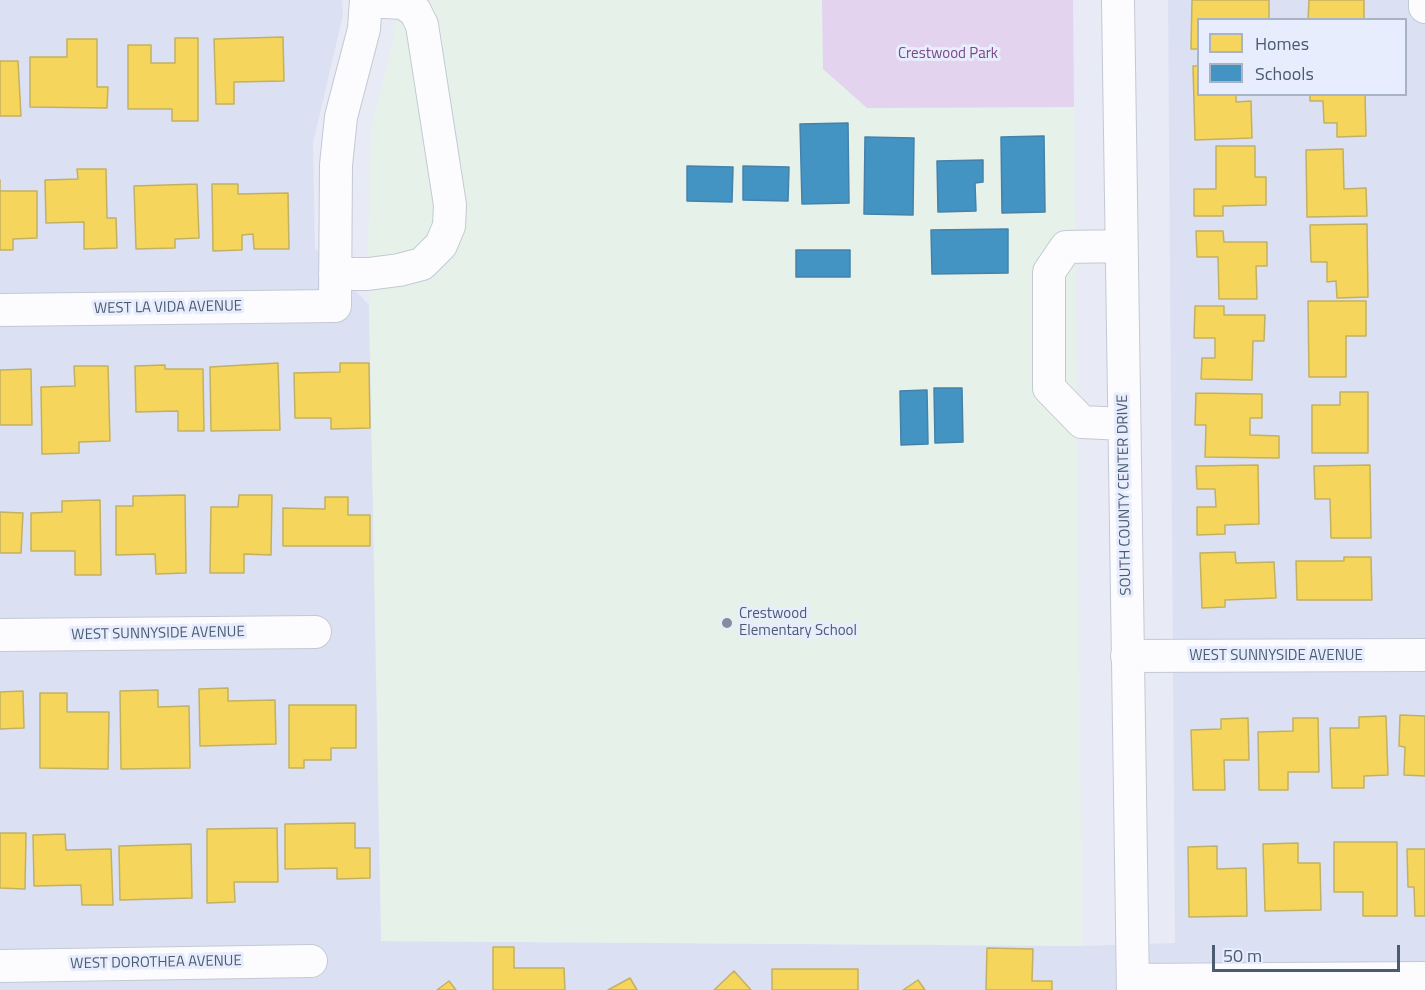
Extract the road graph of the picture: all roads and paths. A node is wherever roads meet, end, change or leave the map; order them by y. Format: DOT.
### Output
graph roads {
  1 [pos="366,0"];
  2 [pos="1118,0"];
  3 [pos="1425,0"];
  4 [pos="1425,7"];
  5 [pos="1121,246"];
  6 [pos="335,274"];
  7 [pos="0,310"];
  8 [pos="1124,424"];
  9 [pos="315,632"];
  10 [pos="0,635"];
  11 [pos="1425,655"];
  12 [pos="1127,656"];
  13 [pos="311,960"];
  14 [pos="0,966"];
  15 [pos="1425,978"];
  16 [pos="1133,985"];
  1 -- 6 [label="street"];
  1 -- 6 [label="street"];
  2 -- 5 [label="street, SOUTH COUNTY CENTER DRIVE"];
  3 -- 4 [label="street"];
  5 -- 8 [label="street, SOUTH COUNTY CENTER DRIVE"];
  5 -- 8 [label="street"];
  6 -- 7 [label="street, WEST LA VIDA AVENUE"];
  8 -- 12 [label="street, SOUTH COUNTY CENTER DRIVE"];
  9 -- 10 [label="street, WEST SUNNYSIDE AVENUE"];
  11 -- 12 [label="street, WEST SUNNYSIDE AVENUE"];
  12 -- 16 [label="street, SOUTH COUNTY CENTER DRIVE"];
  13 -- 14 [label="street, WEST DOROTHEA AVENUE"];
  15 -- 16 [label="street"];
}
